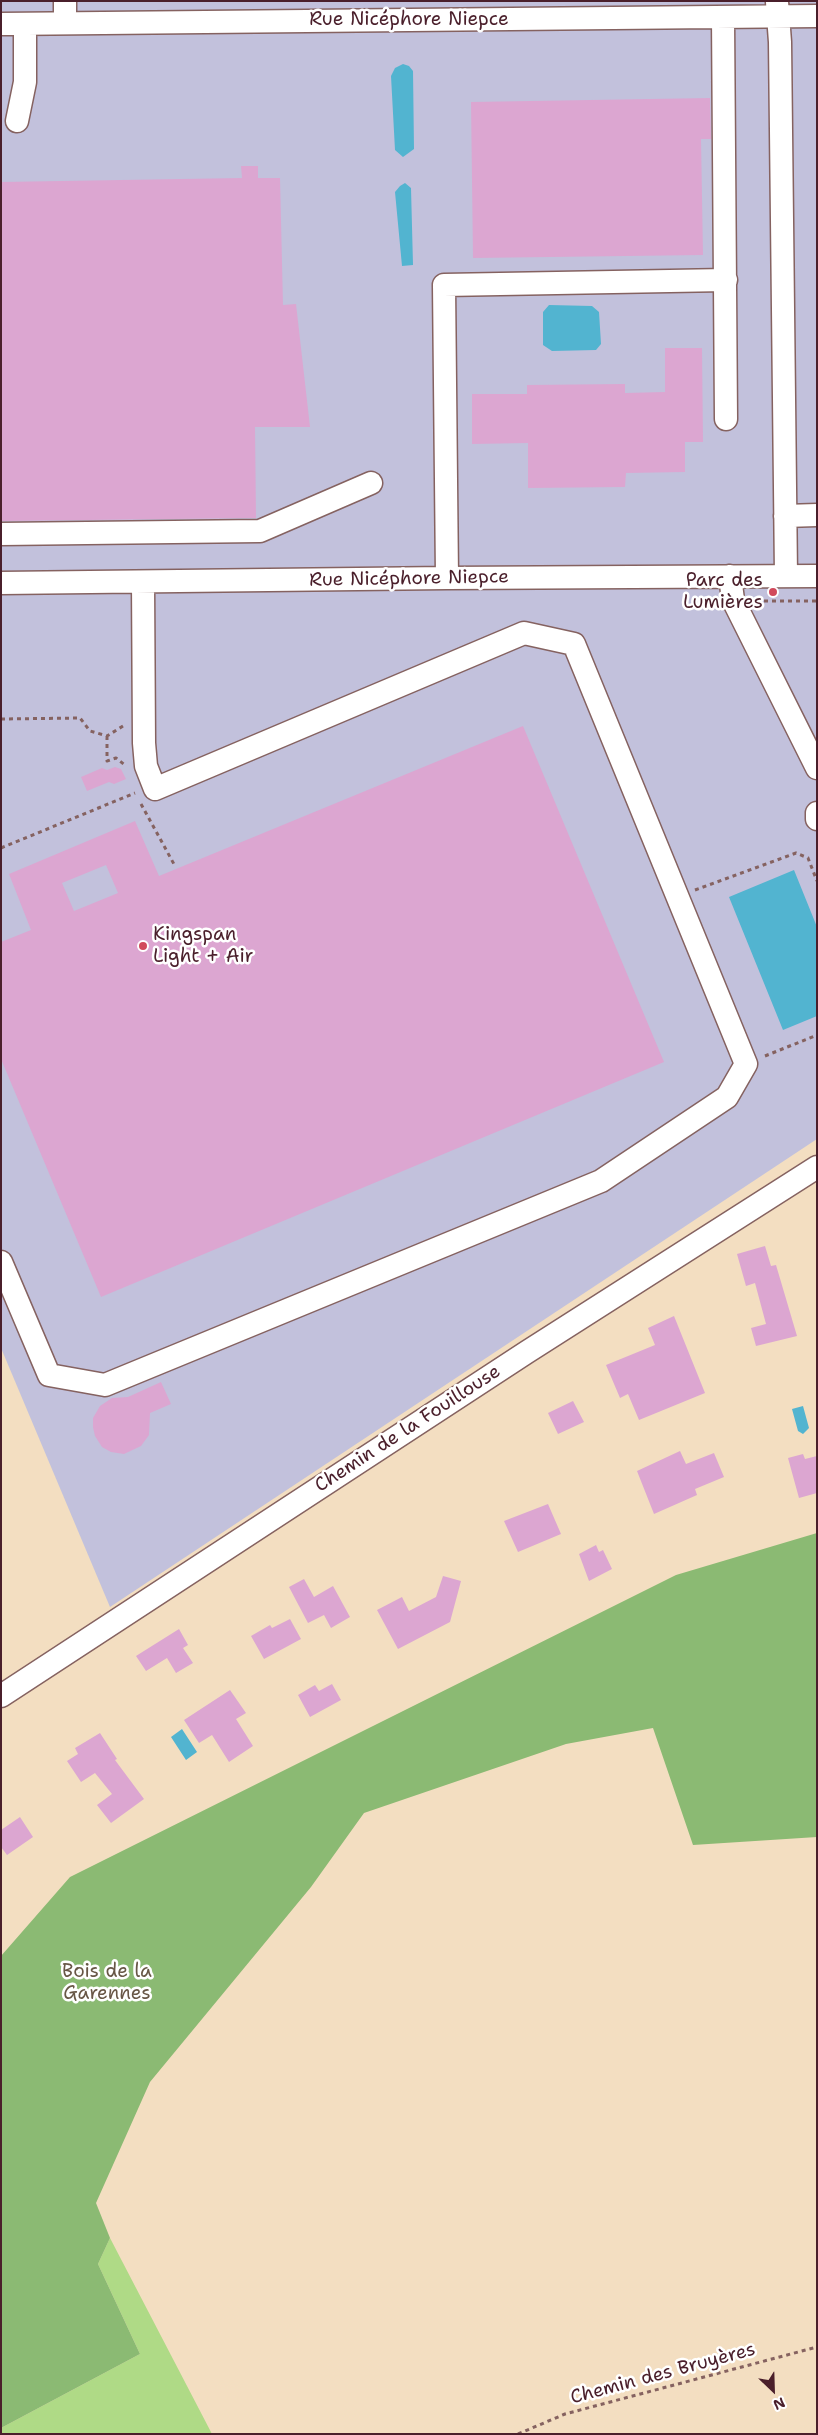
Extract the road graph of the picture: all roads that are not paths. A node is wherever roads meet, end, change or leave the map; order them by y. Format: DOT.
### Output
graph roads {
  1 [pos="751,9"];
  2 [pos="777,9"];
  3 [pos="65,12"];
  4 [pos="817,16"];
  5 [pos="723,18"];
  6 [pos="1,24"];
  7 [pos="25,24"];
  8 [pos="17,121"];
  9 [pos="726,280"];
  10 [pos="726,419"];
  11 [pos="371,483"];
  12 [pos="817,515"];
  13 [pos="785,516"];
  14 [pos="1,534"];
  15 [pos="730,576"];
  16 [pos="786,576"];
  17 [pos="817,576"];
  18 [pos="447,578"];
  19 [pos="143,582"];
  20 [pos="1,584"];
  21 [pos="817,768"];
  22 [pos="817,813"];
  23 [pos="817,819"];
  24 [pos="817,1167"];
  25 [pos="1,1262"];
  26 [pos="1,1696"];
  1 -- 2 [label="street, Rue Nicéphore Niepce"];
  1 -- 5 [label="street, Rue Nicéphore Niepce"];
  2 -- 4 [label="street, Rue Nicéphore Niepce"];
  2 -- 13 [label="street"];
  3 -- 5 [label="street, Rue Nicéphore Niepce"];
  3 -- 7 [label="street, Rue Nicéphore Niepce"];
  5 -- 9 [label="street"];
  6 -- 7 [label="street, Rue Nicéphore Niepce"];
  7 -- 8 [label="street"];
  9 -- 10 [label="street"];
  9 -- 18 [label="street"];
  11 -- 14 [label="street"];
  12 -- 13 [label="street"];
  13 -- 16 [label="street"];
  15 -- 16 [label="street, Rue Nicéphore Niepce"];
  15 -- 18 [label="street, Rue Nicéphore Niepce"];
  15 -- 21 [label="street"];
  16 -- 17 [label="street, Rue Nicéphore Niepce"];
  18 -- 19 [label="street, Rue Nicéphore Niepce"];
  19 -- 20 [label="street, Rue Nicéphore Niepce"];
  19 -- 25 [label="street"];
  22 -- 23 [label="street"];
  24 -- 26 [label="street, Chemin de la Fouillouse"];
}
